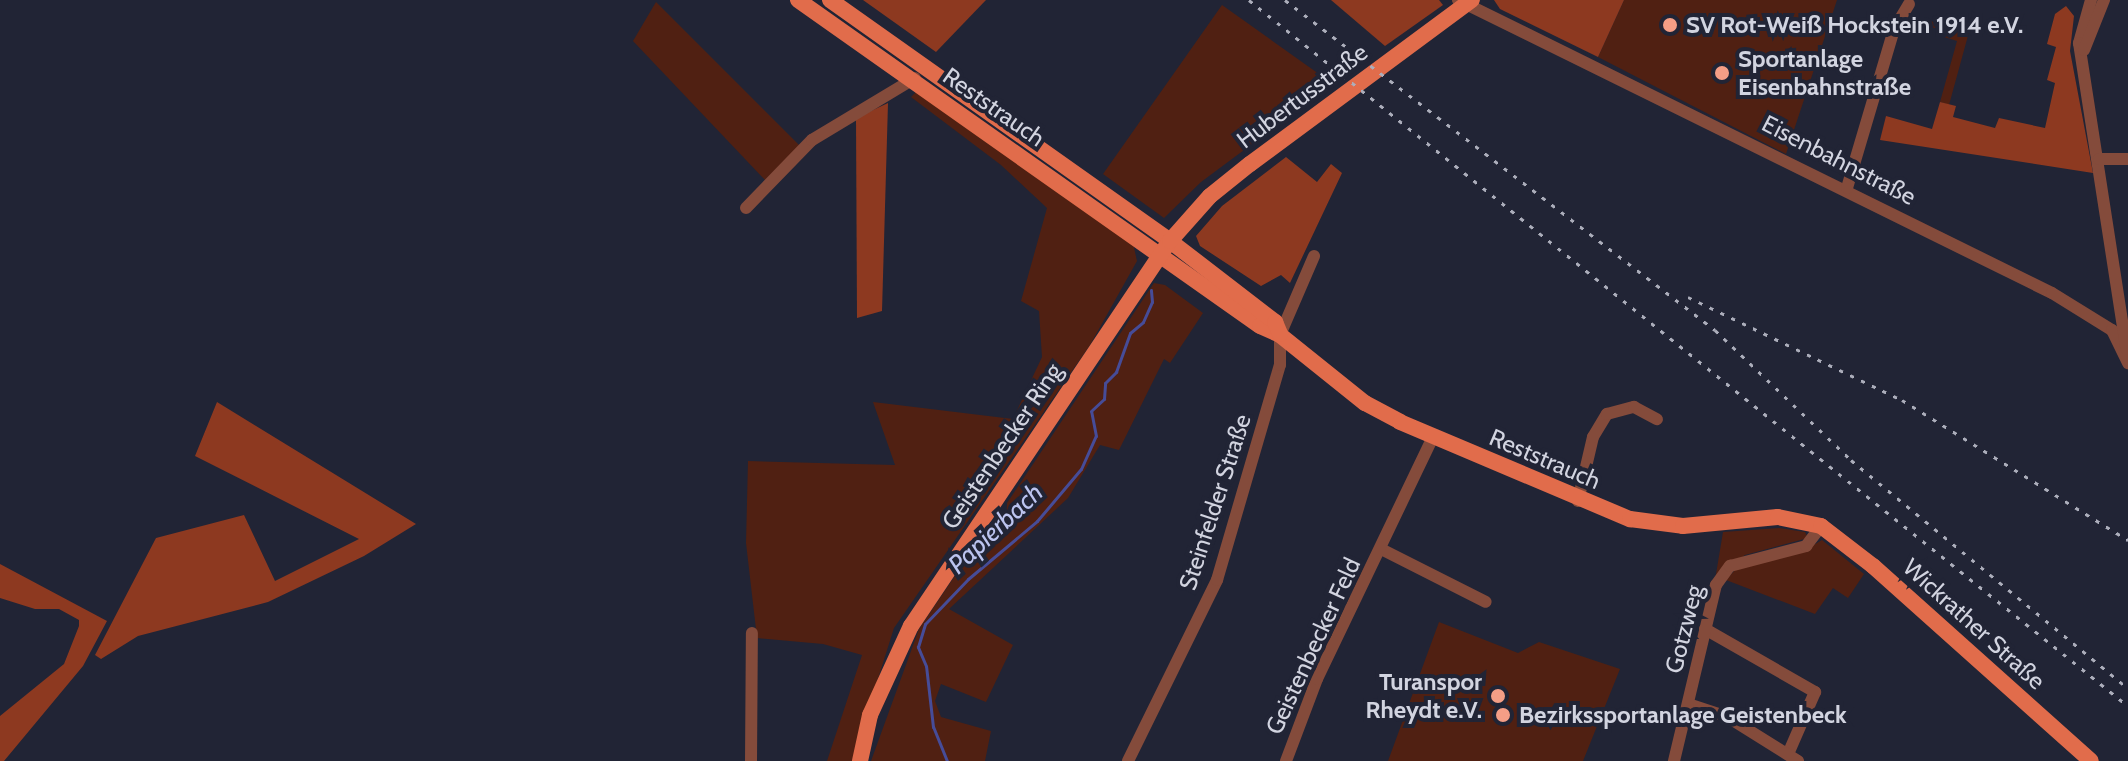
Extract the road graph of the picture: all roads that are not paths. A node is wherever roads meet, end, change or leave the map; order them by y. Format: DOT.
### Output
graph roads {
  1 [pos="798,0"];
  2 [pos="830,0"];
  3 [pos="2091,0"];
  4 [pos="2104,0"];
  5 [pos="1465,2"];
  6 [pos="1909,4"];
  7 [pos="2082,61"];
  8 [pos="927,68"];
  9 [pos="913,80"];
  10 [pos="2099,159"];
  11 [pos="2128,159"];
  12 [pos="1847,188"];
  13 [pos="746,208"];
  14 [pos="1165,247"];
  15 [pos="1314,256"];
  16 [pos="1280,335"];
  17 [pos="2127,358"];
  18 [pos="1657,419"];
  19 [pos="1433,437"];
  20 [pos="1578,501"];
  21 [pos="1821,526"];
  22 [pos="1383,550"];
  23 [pos="1486,602"];
  24 [pos="1705,629"];
  25 [pos="752,633"];
  26 [pos="1688,704"];
  27 [pos="1793,758"];
  28 [pos="751,761"];
  29 [pos="860,761"];
  30 [pos="1128,761"];
  31 [pos="1286,761"];
  32 [pos="1674,761"];
  33 [pos="2091,761"];
  1 -- 9 [label="main road, Reststrauch"];
  2 -- 8 [label="main road, Reststrauch"];
  3 -- 7 [label="street"];
  4 -- 7 [label="street"];
  5 -- 12 [label="street, Eisenbahnstraße"];
  5 -- 14 [label="main road, Hubertusstraße"];
  6 -- 12 [label="street"];
  7 -- 10 [label="street"];
  8 -- 9 [label="street"];
  8 -- 14 [label="main road, Reststrauch"];
  9 -- 13 [label="street"];
  9 -- 14 [label="main road, Reststrauch"];
  10 -- 11 [label="street"];
  10 -- 17 [label="street"];
  12 -- 17 [label="street, Eisenbahnstraße"];
  14 -- 16 [label="main road, Reststrauch"];
  14 -- 29 [label="main road, Geistenbecker Ring"];
  15 -- 16 [label="street"];
  16 -- 19 [label="main road, Reststrauch"];
  16 -- 30 [label="street, Steinfelder Straße"];
  18 -- 20 [label="street"];
  19 -- 20 [label="main road, Reststrauch"];
  19 -- 22 [label="street, Geistenbecker Feld"];
  20 -- 21 [label="main road, Reststrauch"];
  21 -- 24 [label="street, Gotzweg"];
  21 -- 33 [label="main road, Wickrather Straße"];
  22 -- 23 [label="street, Geistenbecker Feld"];
  22 -- 31 [label="street, Geistenbecker Feld"];
  24 -- 26 [label="street, Gotzweg"];
  24 -- 27 [label="street"];
  25 -- 28 [label="street"];
  26 -- 27 [label="street"];
  26 -- 32 [label="street, Gotzweg"];
}
